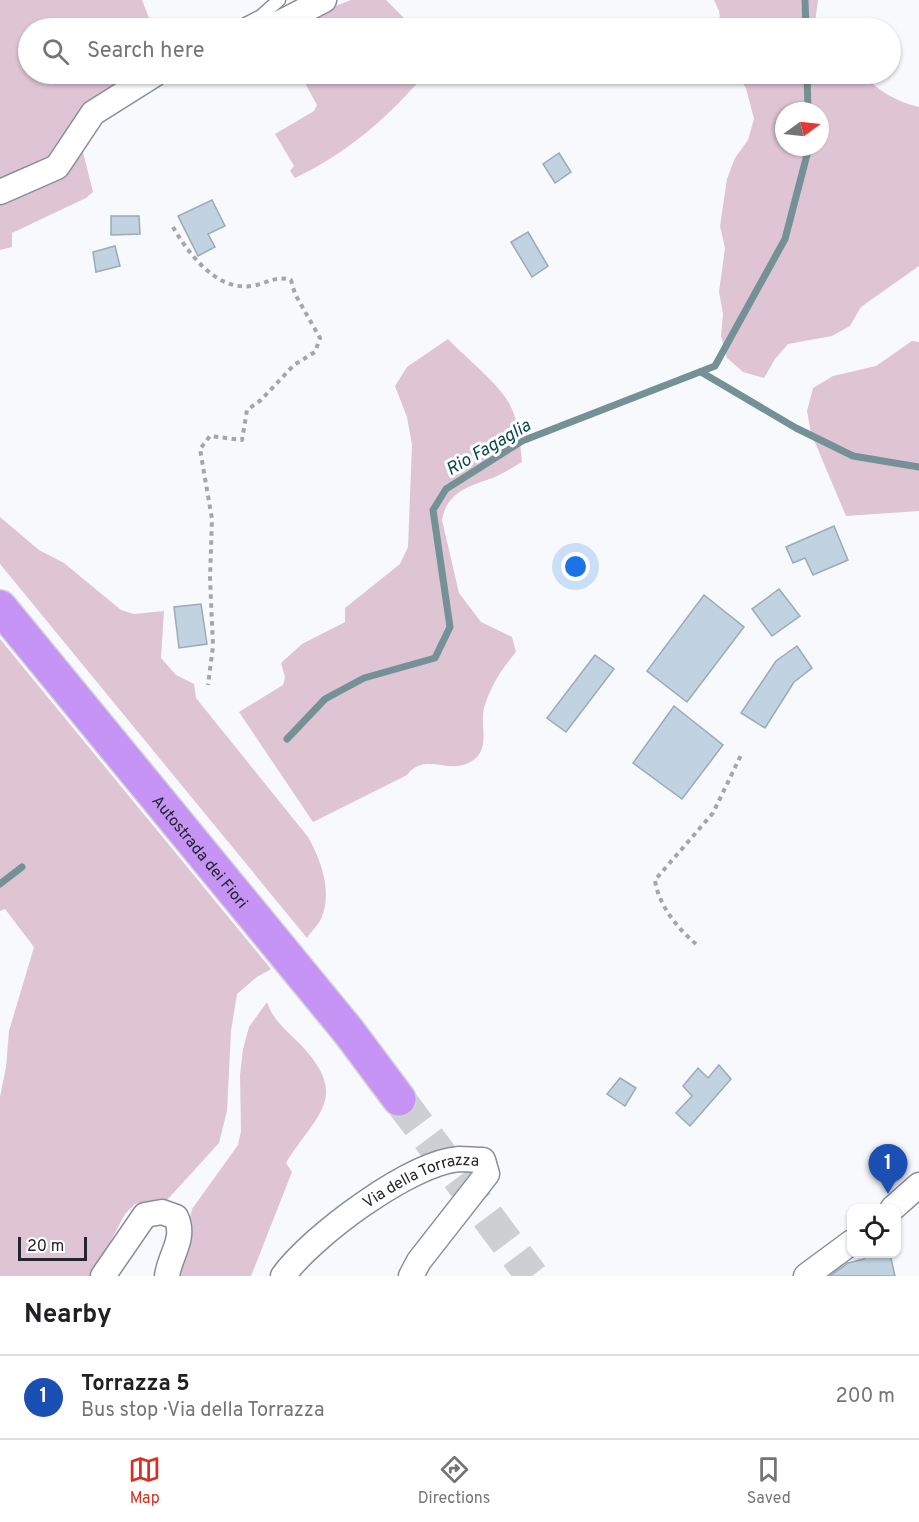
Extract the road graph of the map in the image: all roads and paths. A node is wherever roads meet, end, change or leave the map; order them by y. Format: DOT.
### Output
graph roads {
  1 [pos="279,0"];
  2 [pos="324,0"];
  3 [pos="257,18"];
  4 [pos="290,18"];
  5 [pos="139,84"];
  6 [pos="0,192"];
  7 [pos="173,227"];
  8 [pos="0,607"];
  9 [pos="208,685"];
  10 [pos="742,753"];
  11 [pos="696,944"];
  12 [pos="399,1099"];
  13 [pos="919,1185"];
  14 [pos="898,1204"];
  15 [pos="847,1246"];
  16 [pos="103,1276"];
  17 [pos="167,1276"];
  18 [pos="283,1276"];
  19 [pos="411,1276"];
  20 [pos="806,1276"];
  1 -- 3 [label="lane"];
  2 -- 4 [label="street"];
  5 -- 6 [label="street"];
  7 -- 9 [label="path"];
  8 -- 12 [label="highway, Autostrada dei Fiori"];
  10 -- 11 [label="path"];
  13 -- 14 [label="street"];
  15 -- 20 [label="street"];
  16 -- 17 [label="street"];
  18 -- 19 [label="street, Via della Torrazza"];
}
